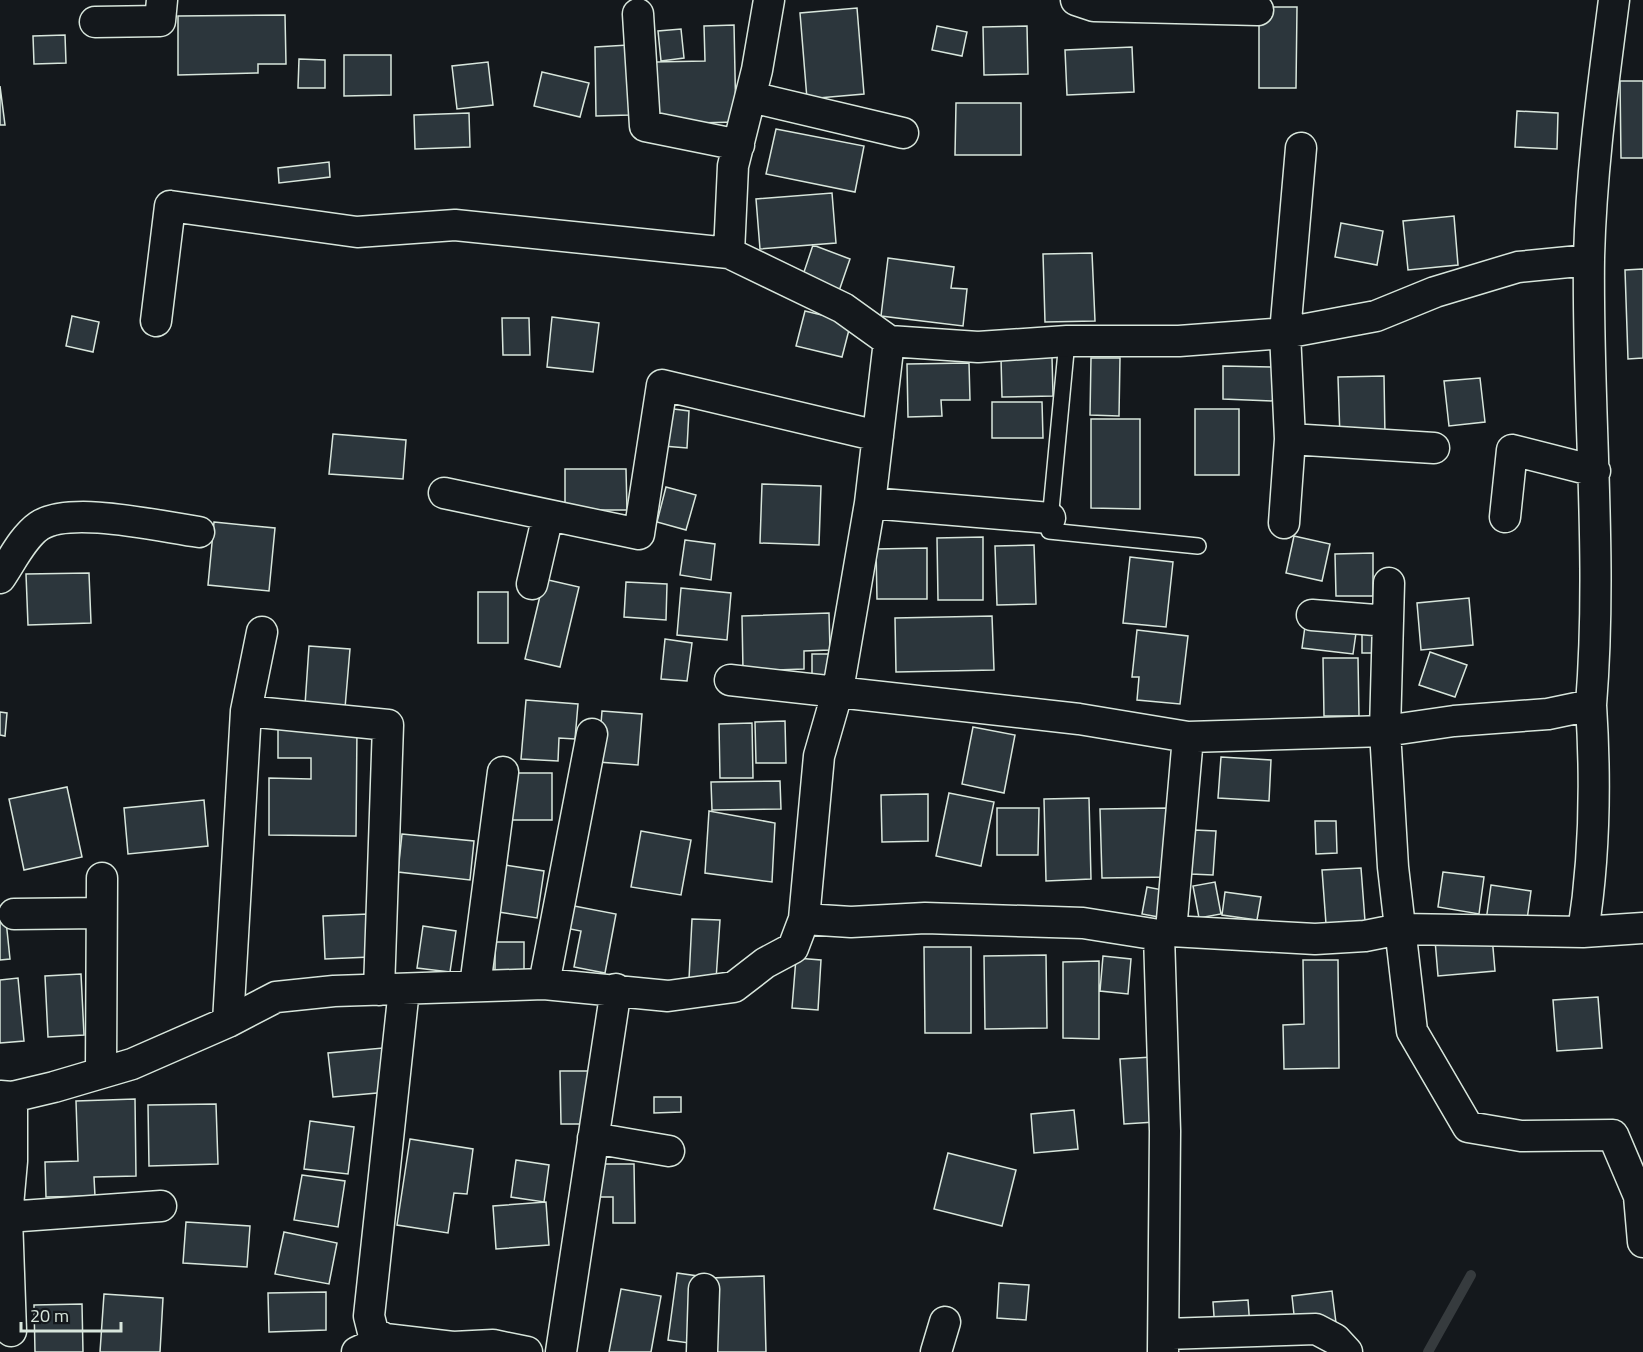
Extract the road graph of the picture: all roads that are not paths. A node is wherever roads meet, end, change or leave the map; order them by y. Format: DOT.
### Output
graph roads {
  1 [pos="162,0"];
  2 [pos="769,0"];
  3 [pos="1076,0"];
  4 [pos="1614,0"];
  5 [pos="1258,10"];
  6 [pos="638,14"];
  7 [pos="95,22"];
  8 [pos="751,97"];
  9 [pos="903,132"];
  10 [pos="739,145"];
  11 [pos="1301,148"];
  12 [pos="729,253"];
  13 [pos="1589,260"];
  14 [pos="156,321"];
  15 [pos="1285,333"];
  16 [pos="889,341"];
  17 [pos="1067,341"];
  18 [pos="878,436"];
  19 [pos="1290,439"];
  20 [pos="1434,448"];
  21 [pos="1595,471"];
  22 [pos="444,493"];
  23 [pos="870,503"];
  24 [pos="548,515"];
  25 [pos="1505,517"];
  26 [pos="1050,518"];
  27 [pos="1284,524"];
  28 [pos="199,532"];
  29 [pos="1198,546"];
  30 [pos="0,578"];
  31 [pos="1389,583"];
  32 [pos="532,584"];
  33 [pos="1312,615"];
  34 [pos="1388,621"];
  35 [pos="262,632"];
  36 [pos="730,680"];
  37 [pos="838,690"];
  38 [pos="1591,705"];
  39 [pos="246,711"];
  40 [pos="1385,731"];
  41 [pos="592,734"];
  42 [pos="1188,737"];
  43 [pos="503,772"];
  44 [pos="102,878"];
  45 [pos="14,914"];
  46 [pos="100,914"];
  47 [pos="804,919"];
  48 [pos="1643,928"];
  49 [pos="1400,929"];
  50 [pos="1583,932"];
  51 [pos="1165,933"];
  52 [pos="544,984"];
  53 [pos="475,986"];
  54 [pos="392,989"];
  55 [pos="616,989"];
  56 [pos="228,1022"];
  57 [pos="101,1073"];
  58 [pos="6,1096"];
  59 [pos="593,1138"];
  60 [pos="669,1151"];
  61 [pos="161,1206"];
  62 [pos="7,1217"];
  63 [pos="1643,1242"];
  64 [pos="704,1289"];
  65 [pos="945,1322"];
  66 [pos="11,1331"];
  67 [pos="385,1339"];
  68 [pos="1164,1343"];
  69 [pos="357,1352"];
  70 [pos="527,1352"];
  71 [pos="561,1352"];
  72 [pos="702,1352"];
  73 [pos="936,1352"];
  74 [pos="1347,1352"];
  1 -- 7 [label="street"];
  2 -- 8 [label="street"];
  3 -- 5 [label="street"];
  4 -- 13 [label="street"];
  6 -- 10 [label="street"];
  8 -- 9 [label="street"];
  8 -- 10 [label="street"];
  10 -- 12 [label="street"];
  11 -- 15 [label="street"];
  12 -- 14 [label="street"];
  12 -- 16 [label="street"];
  13 -- 15 [label="street"];
  13 -- 21 [label="street"];
  15 -- 17 [label="street"];
  15 -- 19 [label="street"];
  16 -- 17 [label="street"];
  16 -- 18 [label="street"];
  17 -- 26 [label="lane"];
  18 -- 23 [label="street"];
  18 -- 24 [label="street"];
  19 -- 20 [label="street"];
  19 -- 27 [label="street"];
  21 -- 25 [label="street"];
  21 -- 38 [label="street"];
  22 -- 24 [label="street"];
  23 -- 26 [label="street"];
  23 -- 37 [label="street"];
  24 -- 32 [label="street"];
  26 -- 29 [label="lane"];
  28 -- 30 [label="street"];
  31 -- 34 [label="street"];
  33 -- 34 [label="street"];
  34 -- 40 [label="street"];
  35 -- 39 [label="street"];
  36 -- 37 [label="street"];
  37 -- 42 [label="street"];
  37 -- 47 [label="street"];
  38 -- 40 [label="street"];
  38 -- 50 [label="street"];
  39 -- 54 [label="street"];
  39 -- 56 [label="street"];
  40 -- 42 [label="street"];
  40 -- 49 [label="street"];
  41 -- 52 [label="street"];
  42 -- 51 [label="street"];
  43 -- 53 [label="street"];
  44 -- 46 [label="street"];
  45 -- 46 [label="street"];
  46 -- 57 [label="street"];
  47 -- 51 [label="street"];
  47 -- 55 [label="street"];
  48 -- 50 [label="street"];
  49 -- 50 [label="street"];
  49 -- 51 [label="street"];
  49 -- 63 [label="street"];
  51 -- 68 [label="street"];
  52 -- 53 [label="street"];
  52 -- 55 [label="street"];
  53 -- 54 [label="street"];
  54 -- 56 [label="street"];
  54 -- 67 [label="street"];
  55 -- 59 [label="street"];
  56 -- 57 [label="street"];
  57 -- 58 [label="street"];
  58 -- 62 [label="street"];
  59 -- 60 [label="street"];
  59 -- 71 [label="street"];
  61 -- 62 [label="street"];
  62 -- 66 [label="street"];
  64 -- 72 [label="street"];
  65 -- 73 [label="street"];
  67 -- 69 [label="street"];
  67 -- 70 [label="street"];
  68 -- 74 [label="street"];
}
